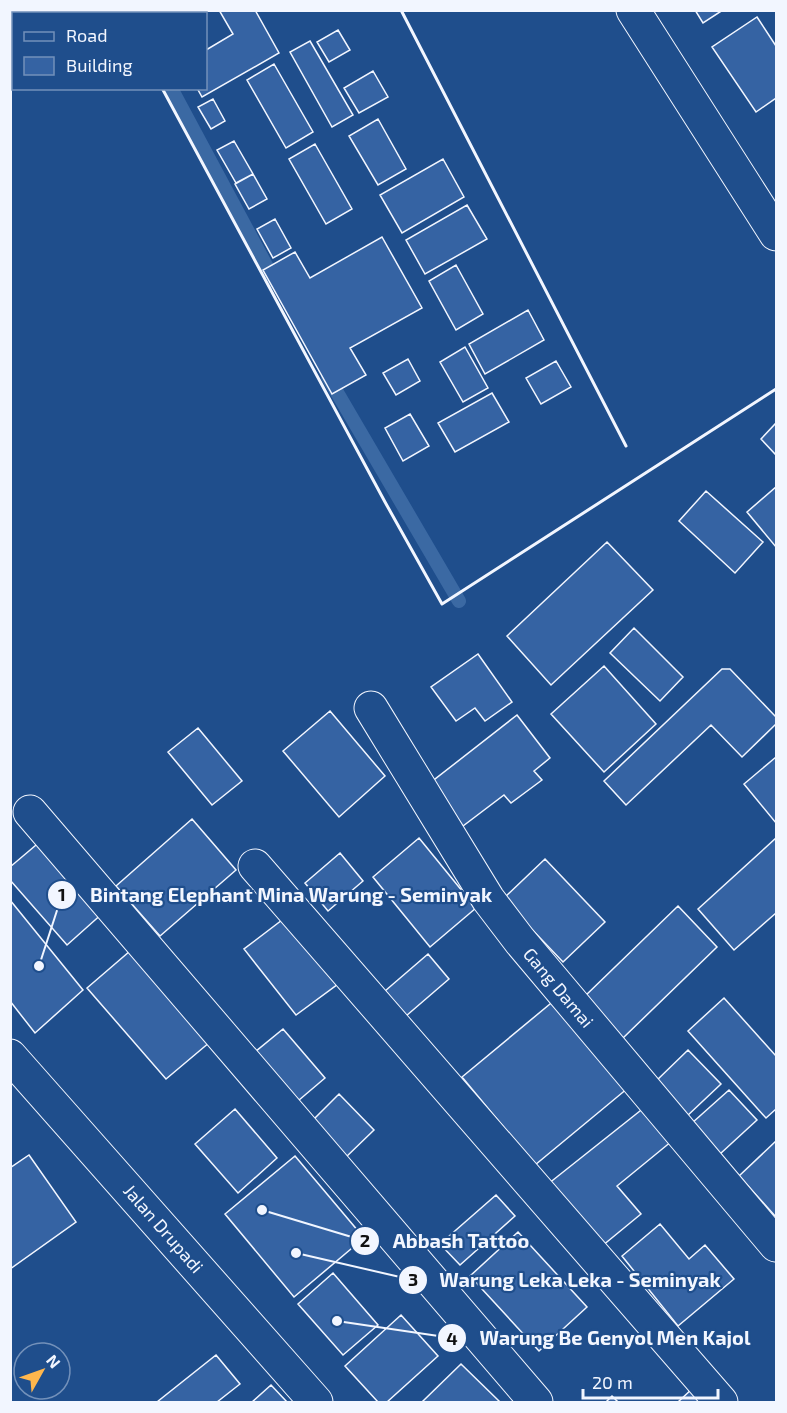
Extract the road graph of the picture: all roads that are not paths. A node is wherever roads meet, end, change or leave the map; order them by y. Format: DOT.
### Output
graph roads {
  1 [pos="633,10"];
  2 [pos="777,234"];
  3 [pos="371,708"];
  4 [pos="30,812"];
  5 [pos="255,866"];
  6 [pos="10,1056"];
  7 [pos="777,1245"];
  8 [pos="316,1402"];
  9 [pos="536,1402"];
  10 [pos="721,1402"];
  1 -- 2 [label="street"];
  3 -- 7 [label="street, Gang Damai"];
  4 -- 9 [label="street"];
  5 -- 10 [label="street"];
  6 -- 8 [label="street, Jalan Drupadi"];
}
